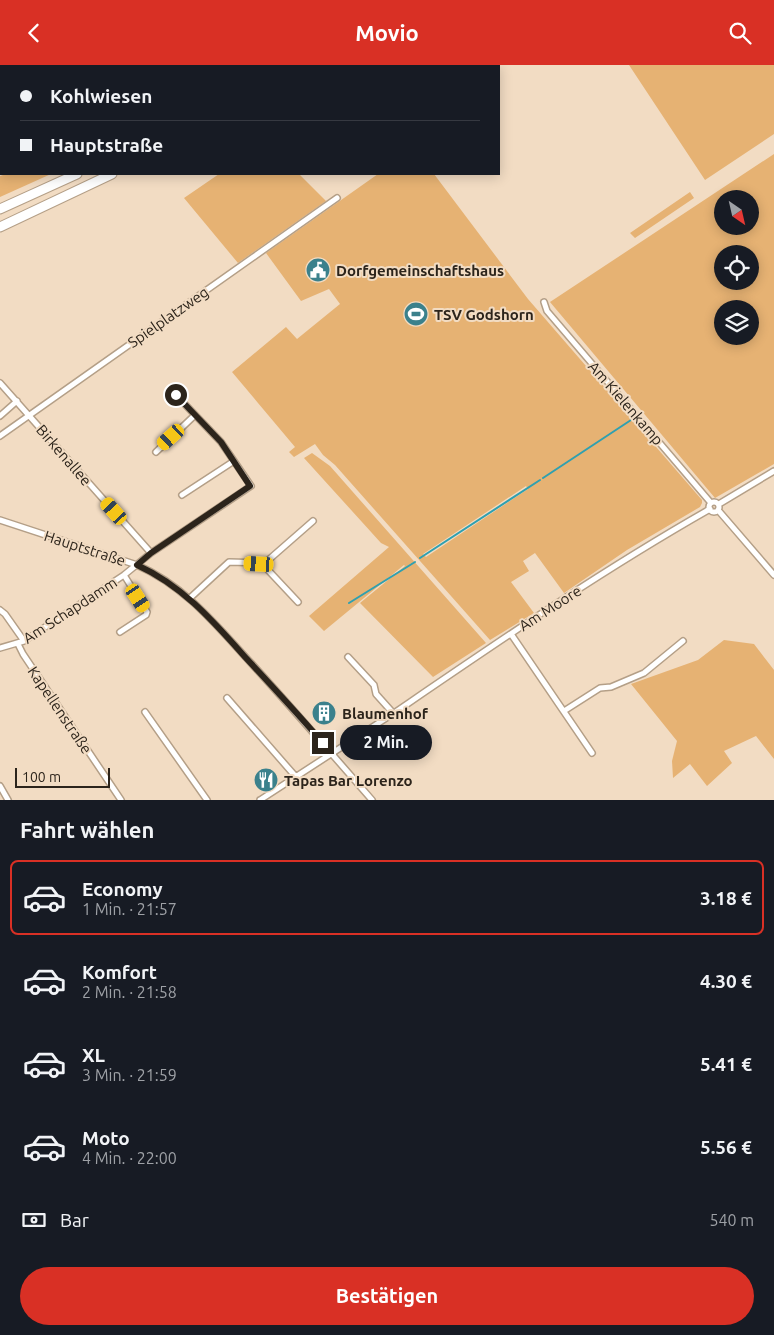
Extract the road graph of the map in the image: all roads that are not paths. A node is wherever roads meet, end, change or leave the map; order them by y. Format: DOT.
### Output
graph roads {
  1 [pos="75,175"];
  2 [pos="110,175"];
  3 [pos="337,198"];
  4 [pos="0,209"];
  5 [pos="0,227"];
  6 [pos="544,301"];
  7 [pos="0,383"];
  8 [pos="176,395"];
  9 [pos="17,401"];
  10 [pos="195,415"];
  11 [pos="0,416"];
  12 [pos="30,416"];
  13 [pos="0,436"];
  14 [pos="156,452"];
  15 [pos="234,461"];
  16 [pos="774,471"];
  17 [pos="182,495"];
  18 [pos="711,505"];
  19 [pos="718,507"];
  20 [pos="0,520"];
  21 [pos="313,521"];
  22 [pos="151,553"];
  23 [pos="265,563"];
  24 [pos="137,565"];
  25 [pos="124,575"];
  26 [pos="774,575"];
  27 [pos="190,598"];
  28 [pos="298,602"];
  29 [pos="0,609"];
  30 [pos="120,632"];
  31 [pos="511,634"];
  32 [pos="683,641"];
  33 [pos="21,642"];
  34 [pos="0,648"];
  35 [pos="348,657"];
  36 [pos="227,698"];
  37 [pos="564,711"];
  38 [pos="145,712"];
  39 [pos="393,713"];
  40 [pos="592,753"];
  41 [pos="332,754"];
  42 [pos="296,777"];
  43 [pos="0,786"];
  44 [pos="8,800"];
  45 [pos="121,800"];
  46 [pos="207,800"];
  47 [pos="260,800"];
  48 [pos="372,800"];
  1 -- 4 [label="highway"];
  2 -- 5 [label="highway"];
  3 -- 12 [label="street, Spielplatzweg"];
  6 -- 18 [label="street, Am Kielenkamp"];
  7 -- 9 [label="street, Birkenallee"];
  8 -- 10 [label="street"];
  9 -- 11 [label="street"];
  9 -- 12 [label="street, Birkenallee"];
  10 -- 14 [label="street"];
  10 -- 15 [label="street"];
  12 -- 13 [label="street, Spielplatzweg"];
  12 -- 22 [label="street, Birkenallee"];
  15 -- 17 [label="street"];
  15 -- 22 [label="street, Am Schapdamm"];
  16 -- 19 [label="street"];
  18 -- 19 [label="street"];
  18 -- 19 [label="street"];
  18 -- 31 [label="street, Am Moore"];
  19 -- 26 [label="street"];
  20 -- 24 [label="street, Hauptstraße"];
  21 -- 23 [label="street"];
  22 -- 24 [label="street, Am Schapdamm"];
  23 -- 27 [label="street"];
  23 -- 28 [label="street"];
  24 -- 25 [label="street, Am Schapdamm"];
  24 -- 27 [label="street, Hauptstraße"];
  25 -- 30 [label="street"];
  25 -- 33 [label="street, Am Schapdamm"];
  27 -- 41 [label="street, Hauptstraße"];
  29 -- 33 [label="street, Kapellenstraße"];
  31 -- 37 [label="street"];
  31 -- 39 [label="street, Am Moore"];
  32 -- 37 [label="street"];
  33 -- 34 [label="street, Am Schapdamm"];
  33 -- 45 [label="street, Kapellenstraße"];
  35 -- 39 [label="street"];
  36 -- 42 [label="street"];
  37 -- 40 [label="street"];
  38 -- 46 [label="street"];
  39 -- 41 [label="street, Am Moore"];
  41 -- 42 [label="street, Am Moore"];
  41 -- 48 [label="street, Hauptstraße"];
  42 -- 47 [label="street, Am Moore"];
  43 -- 44 [label="street"];
}
